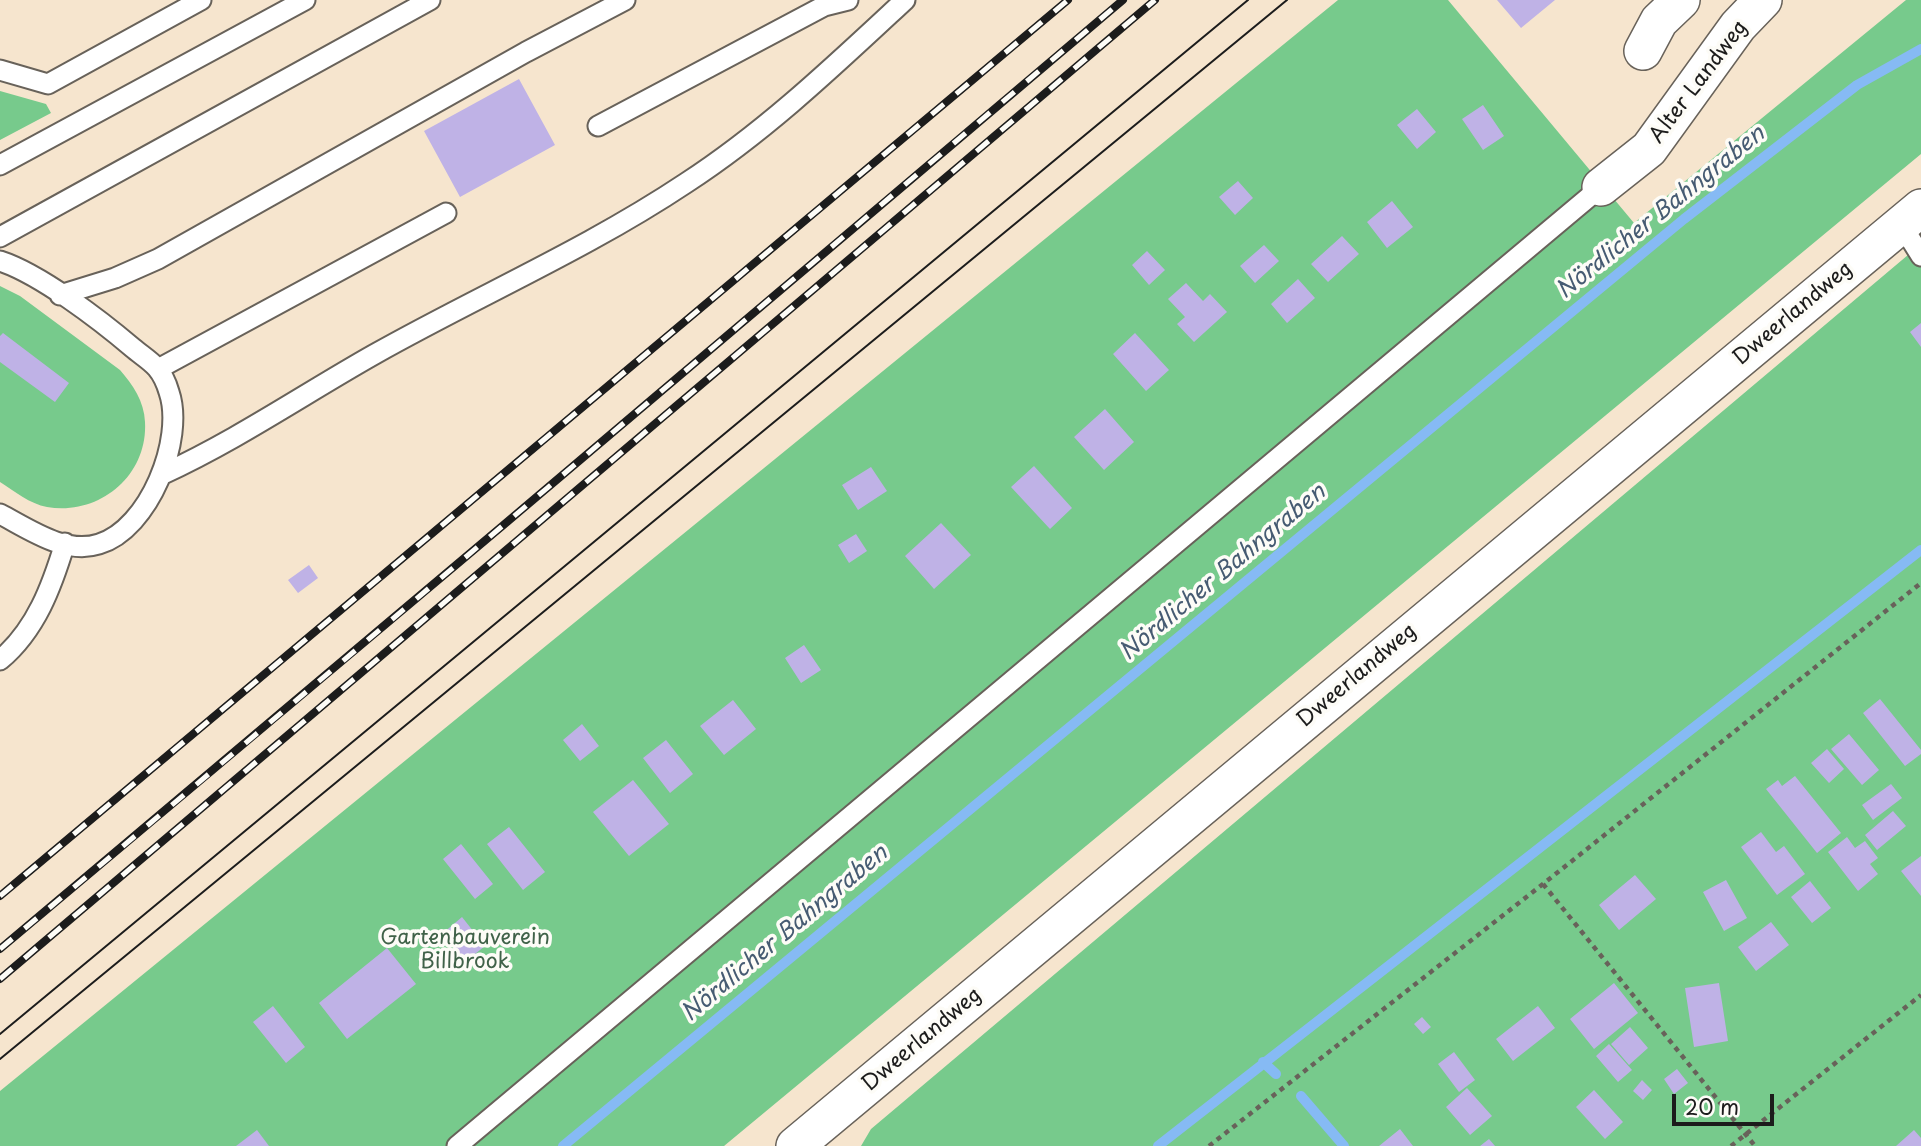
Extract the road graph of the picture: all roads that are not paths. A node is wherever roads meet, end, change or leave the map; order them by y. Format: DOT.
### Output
graph roads {
  1 [pos="201,0"];
  2 [pos="305,0"];
  3 [pos="430,0"];
  4 [pos="625,0"];
  5 [pos="848,0"];
  6 [pos="905,0"];
  7 [pos="1681,0"];
  8 [pos="1763,0"];
  9 [pos="1643,51"];
  10 [pos="0,71"];
  11 [pos="598,126"];
  12 [pos="0,165"];
  13 [pos="1601,187"];
  14 [pos="446,213"];
  15 [pos="1911,216"];
  16 [pos="0,237"];
  17 [pos="1921,256"];
  18 [pos="0,261"];
  19 [pos="60,295"];
  20 [pos="158,369"];
  21 [pos="163,474"];
  22 [pos="0,514"];
  23 [pos="65,543"];
  24 [pos="0,660"];
  25 [pos="457,1146"];
  26 [pos="794,1146"];
  1 -- 10 [label="lane"];
  2 -- 12 [label="lane"];
  3 -- 16 [label="lane"];
  4 -- 19 [label="lane"];
  5 -- 11 [label="lane"];
  6 -- 21 [label="lane"];
  7 -- 9 [label="street"];
  8 -- 13 [label="street, Alter Landweg"];
  13 -- 25 [label="lane"];
  14 -- 20 [label="lane"];
  15 -- 17 [label="lane"];
  15 -- 26 [label="street, Dweerlandweg"];
  18 -- 19 [label="lane"];
  19 -- 20 [label="lane"];
  20 -- 21 [label="lane"];
  21 -- 23 [label="lane"];
  22 -- 23 [label="lane"];
  23 -- 24 [label="lane"];
}
